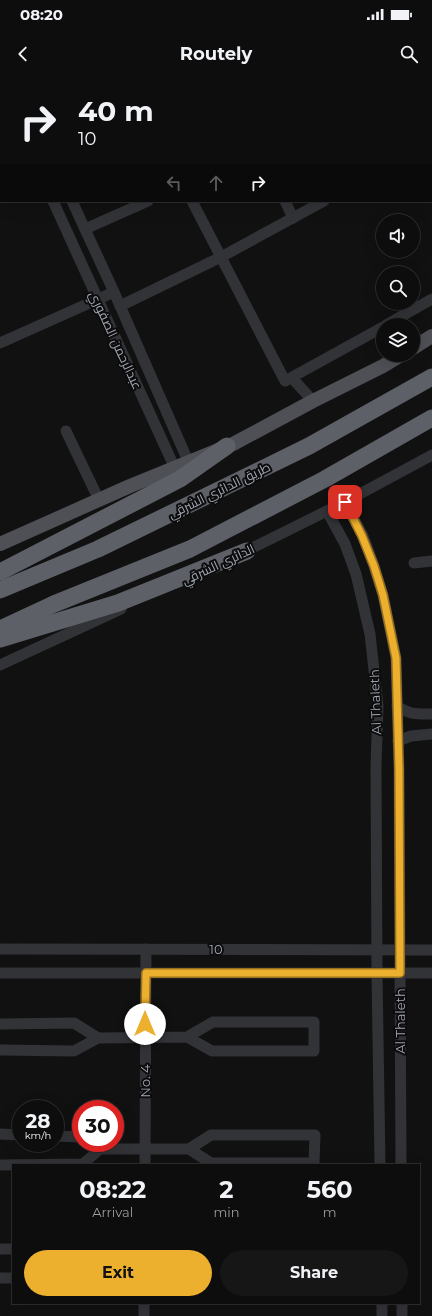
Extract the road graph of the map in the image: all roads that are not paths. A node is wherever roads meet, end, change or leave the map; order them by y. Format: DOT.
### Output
graph roads {
  1 [pos="52,202"];
  2 [pos="72,202"];
  3 [pos="146,202"];
  4 [pos="192,202"];
  5 [pos="285,202"];
  6 [pos="322,202"];
  7 [pos="293,218"];
  8 [pos="84,229"];
  9 [pos="220,257"];
  10 [pos="114,292"];
  11 [pos="432,299"];
  12 [pos="98,300"];
  13 [pos="120,306"];
  14 [pos="398,318"];
  15 [pos="376,331"];
  16 [pos="432,336"];
  17 [pos="0,343"];
  18 [pos="420,344"];
  19 [pos="389,362"];
  20 [pos="432,377"];
  21 [pos="292,378"];
  22 [pos="313,401"];
  23 [pos="432,418"];
  24 [pos="66,431"];
  25 [pos="227,446"];
  26 [pos="432,455"];
  27 [pos="184,470"];
  28 [pos="100,500"];
  29 [pos="345,502"];
  30 [pos="327,511"];
  31 [pos="0,543"];
  32 [pos="247,551"];
  33 [pos="432,562"];
  34 [pos="414,563"];
  35 [pos="0,572"];
  36 [pos="0,590"];
  37 [pos="0,629"];
  38 [pos="0,639"];
  39 [pos="0,665"];
  40 [pos="397,706"];
  41 [pos="432,714"];
  42 [pos="432,734"];
  43 [pos="398,741"];
  44 [pos="0,949"];
  45 [pos="146,949"];
  46 [pos="376,949"];
  47 [pos="400,950"];
  48 [pos="432,950"];
  49 [pos="0,973"];
  50 [pos="146,973"];
  51 [pos="376,973"];
  52 [pos="400,973"];
  53 [pos="432,973"];
  54 [pos="0,1024"];
  55 [pos="145,1037"];
  56 [pos="187,1037"];
  57 [pos="98,1038"];
  58 [pos="0,1050"];
  59 [pos="0,1134"];
  60 [pos="12,1134"];
  61 [pos="124,1148"];
  62 [pos="145,1149"];
  63 [pos="189,1149"];
  64 [pos="92,1152"];
  65 [pos="83,1164"];
  66 [pos="145,1164"];
  67 [pos="380,1164"];
  68 [pos="401,1164"];
  69 [pos="0,1165"];
  70 [pos="12,1165"];
  71 [pos="0,1248"];
  72 [pos="12,1249"];
  73 [pos="0,1278"];
  74 [pos="12,1278"];
  75 [pos="144,1304"];
  76 [pos="382,1304"];
  77 [pos="402,1304"];
  78 [pos="144,1316"];
  79 [pos="382,1316"];
  80 [pos="402,1316"];
  1 -- 12 [label="street, عبدالرحمن الصفوري"];
  2 -- 8 [label="street, عبدالرحمن الصفوري"];
  3 -- 8 [label="street"];
  4 -- 9 [label="street"];
  5 -- 7 [label="street"];
  6 -- 7 [label="street"];
  7 -- 9 [label="street"];
  8 -- 10 [label="street, عبدالرحمن الصفوري"];
  9 -- 13 [label="street"];
  9 -- 21 [label="street"];
  10 -- 12 [label="street"];
  10 -- 13 [label="street, عبدالرحمن الصفوري"];
  11 -- 14 [label="street"];
  12 -- 17 [label="street"];
  12 -- 27 [label="street, عبدالرحمن الصفوري"];
  13 -- 27 [label="street, عبدالرحمن الصفوري"];
  15 -- 21 [label="street"];
  16 -- 18 [label="main road"];
  19 -- 22 [label="main road"];
  20 -- 36 [label="highway, طريق الدائري الشرقي"];
  21 -- 22 [label="street"];
  22 -- 25 [label="main road"];
  23 -- 37 [label="highway"];
  24 -- 28 [label="street"];
  25 -- 27 [label="highway"];
  26 -- 29 [label="street, الدائري الشرقي"];
  27 -- 28 [label="main road"];
  27 -- 35 [label="highway"];
  28 -- 31 [label="main road"];
  29 -- 30 [label="street, الدائري الشرقي"];
  29 -- 40 [label="street, Al Thaleth"];
  30 -- 32 [label="street, الدائري الشرقي"];
  30 -- 46 [label="street, Al Thaleth"];
  32 -- 38 [label="highway"];
  32 -- 39 [label="street, الدائري الشرقي"];
  33 -- 34 [label="street"];
  40 -- 41 [label="street"];
  40 -- 43 [label="street, Al Thaleth"];
  42 -- 43 [label="street"];
  43 -- 47 [label="street, Al Thaleth"];
  44 -- 45 [label="street, 10"];
  45 -- 46 [label="street, 10"];
  45 -- 50 [label="street, No. 4"];
  46 -- 47 [label="street, 10"];
  46 -- 51 [label="street, Al Thaleth"];
  47 -- 48 [label="street, 10"];
  47 -- 52 [label="street, Al Thaleth"];
  49 -- 50 [label="street, 10"];
  50 -- 51 [label="street, 10"];
  50 -- 55 [label="street, No. 4"];
  51 -- 52 [label="street, 10"];
  51 -- 67 [label="street, Al Thaleth"];
  52 -- 53 [label="street, 10"];
  52 -- 68 [label="street, Al Thaleth"];
  54 -- 57 [label="street"];
  55 -- 56 [label="street"];
  55 -- 57 [label="street"];
  55 -- 62 [label="street, No. 4"];
  56 -- 56 [label="street"];
  57 -- 58 [label="street"];
  59 -- 60 [label="street"];
  61 -- 62 [label="street"];
  62 -- 63 [label="street"];
  62 -- 66 [label="street, No. 4"];
  63 -- 63 [label="street"];
  64 -- 65 [label="street"];
  69 -- 70 [label="street"];
  71 -- 72 [label="street"];
  73 -- 74 [label="street"];
  75 -- 78 [label="street"];
  76 -- 79 [label="street"];
  77 -- 80 [label="street"];
}
